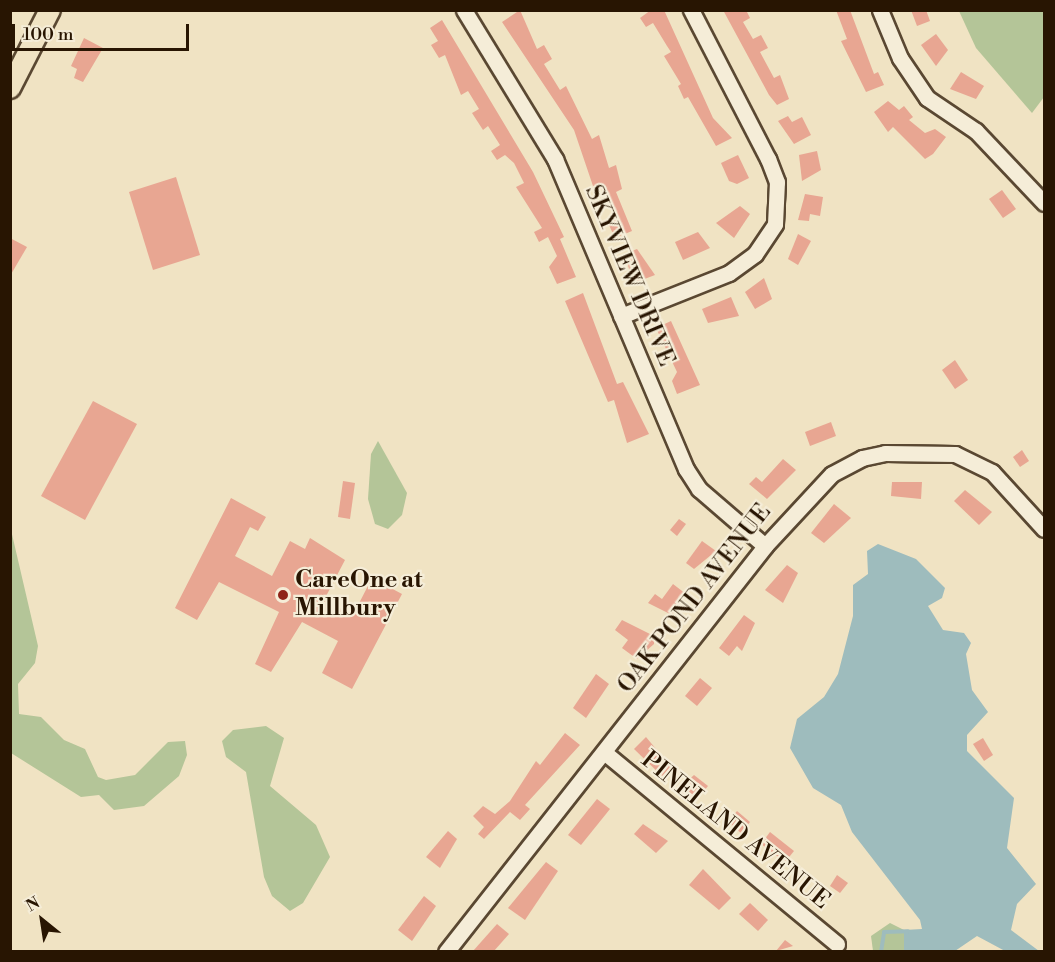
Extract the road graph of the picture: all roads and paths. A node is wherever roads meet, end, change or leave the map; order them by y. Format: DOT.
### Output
graph roads {
  1 [pos="50,10"];
  2 [pos="464,10"];
  3 [pos="691,10"];
  4 [pos="880,10"];
  5 [pos="10,88"];
  6 [pos="1044,202"];
  7 [pos="621,316"];
  8 [pos="1044,529"];
  9 [pos="765,546"];
  10 [pos="604,752"];
  11 [pos="837,944"];
  12 [pos="446,951"];
  1 -- 5 [label="main road"];
  2 -- 7 [label="street, SKYVIEW DRIVE"];
  3 -- 7 [label="street"];
  4 -- 6 [label="street"];
  7 -- 9 [label="street, SKYVIEW DRIVE"];
  8 -- 9 [label="street, OAK POND AVENUE"];
  9 -- 10 [label="street, OAK POND AVENUE"];
  10 -- 11 [label="street, PINELAND AVENUE"];
  10 -- 12 [label="street, OAK POND AVENUE"];
}
